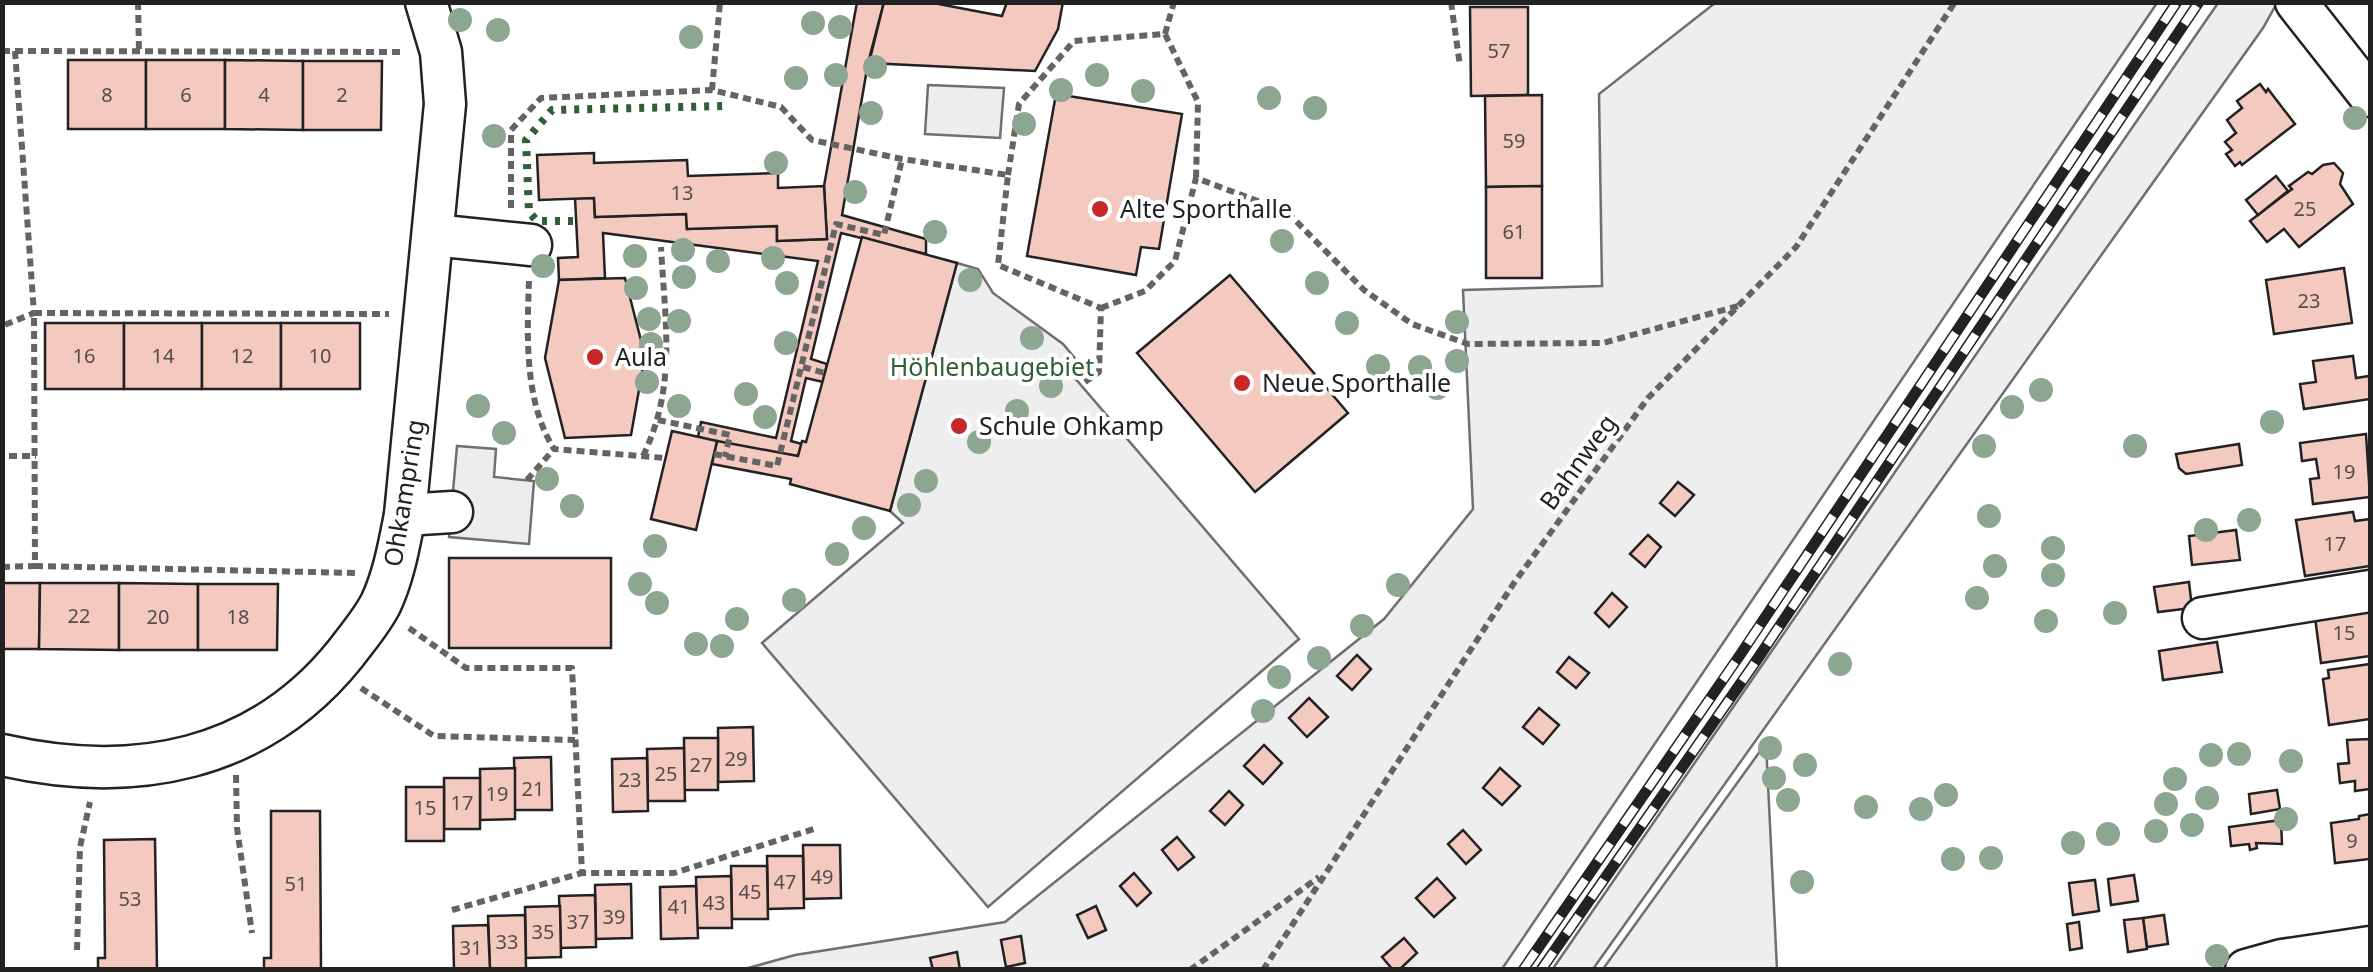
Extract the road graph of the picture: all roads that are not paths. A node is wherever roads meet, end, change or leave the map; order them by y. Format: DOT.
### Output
graph roads {
  1 [pos="426,2"];
  2 [pos="2296,2"];
  3 [pos="2370,96"];
  4 [pos="433,236"];
  5 [pos="531,245"];
  6 [pos="452,512"];
  7 [pos="405,516"];
  8 [pos="2370,591"];
  9 [pos="2202,618"];
  10 [pos="2,755"];
  11 [pos="2370,947"];
  12 [pos="2246,970"];
  1 -- 4 [label="street, Ohkampring"];
  2 -- 3 [label="street"];
  4 -- 5 [label="street"];
  4 -- 7 [label="street, Ohkampring"];
  6 -- 7 [label="street"];
  7 -- 10 [label="street, Ohkampring"];
  8 -- 9 [label="street"];
  11 -- 12 [label="street"];
}
